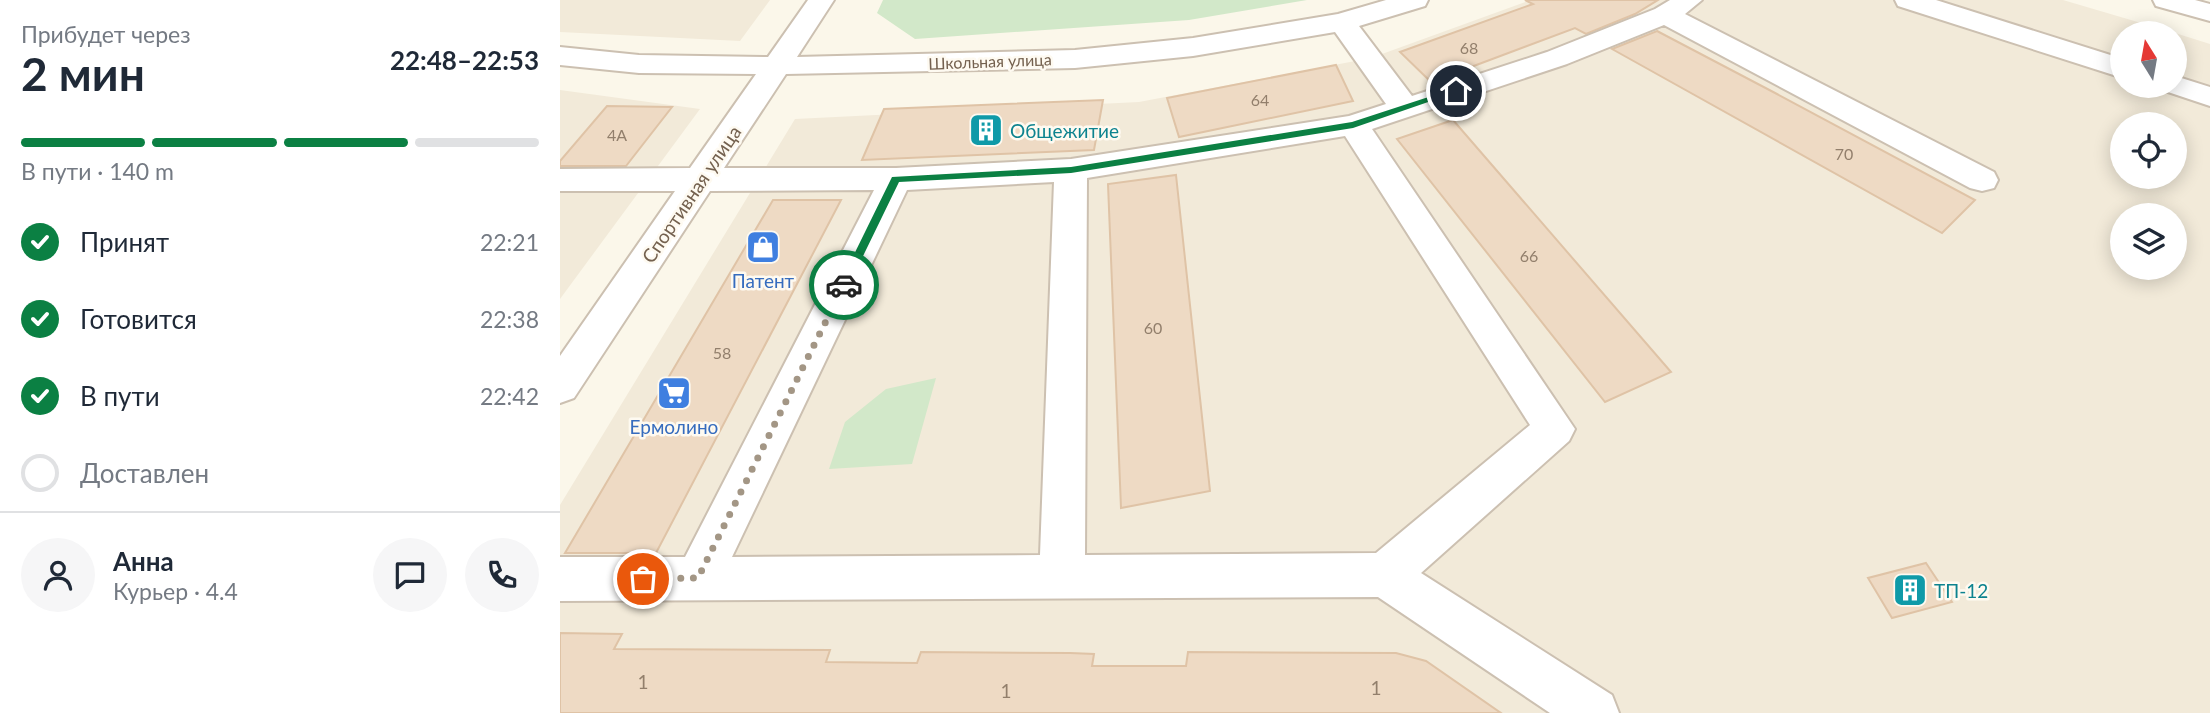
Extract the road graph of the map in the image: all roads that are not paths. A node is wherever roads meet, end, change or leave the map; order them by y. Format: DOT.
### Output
graph roads {
  1 [pos="821,0"];
  2 [pos="1415,0"];
  3 [pos="1908,0"];
  4 [pos="2166,0"];
  5 [pos="1677,8"];
  6 [pos="2210,13"];
  7 [pos="1342,22"];
  8 [pos="560,56"];
  9 [pos="779,65"];
  10 [pos="2110,65"];
  11 [pos="2188,89"];
  12 [pos="2210,96"];
  13 [pos="1405,108"];
  14 [pos="1353,125"];
  15 [pos="1071,170"];
  16 [pos="702,178"];
  17 [pos="896,179"];
  18 [pos="560,180"];
  19 [pos="1982,180"];
  20 [pos="560,387"];
  21 [pos="1385,575"];
  22 [pos="1062,576"];
  23 [pos="698,578"];
  24 [pos="560,579"];
  25 [pos="1594,713"];
  1 -- 9 [label="street, Спортивная улица"];
  2 -- 7 [label="street, Школьная улица"];
  3 -- 10 [label="street"];
  4 -- 6 [label="street"];
  5 -- 13 [label="street"];
  5 -- 19 [label="street"];
  7 -- 9 [label="street, Школьная улица"];
  7 -- 13 [label="street"];
  8 -- 9 [label="street, Школьная улица"];
  9 -- 16 [label="street, Спортивная улица"];
  11 -- 12 [label="street"];
  13 -- 14 [label="street"];
  14 -- 15 [label="street"];
  14 -- 21 [label="street"];
  15 -- 17 [label="street"];
  15 -- 22 [label="street"];
  16 -- 17 [label="street"];
  16 -- 18 [label="street"];
  16 -- 20 [label="street, Спортивная улица"];
  17 -- 23 [label="street"];
  21 -- 22 [label="street"];
  21 -- 25 [label="street"];
  22 -- 23 [label="street"];
  23 -- 24 [label="street"];
}
